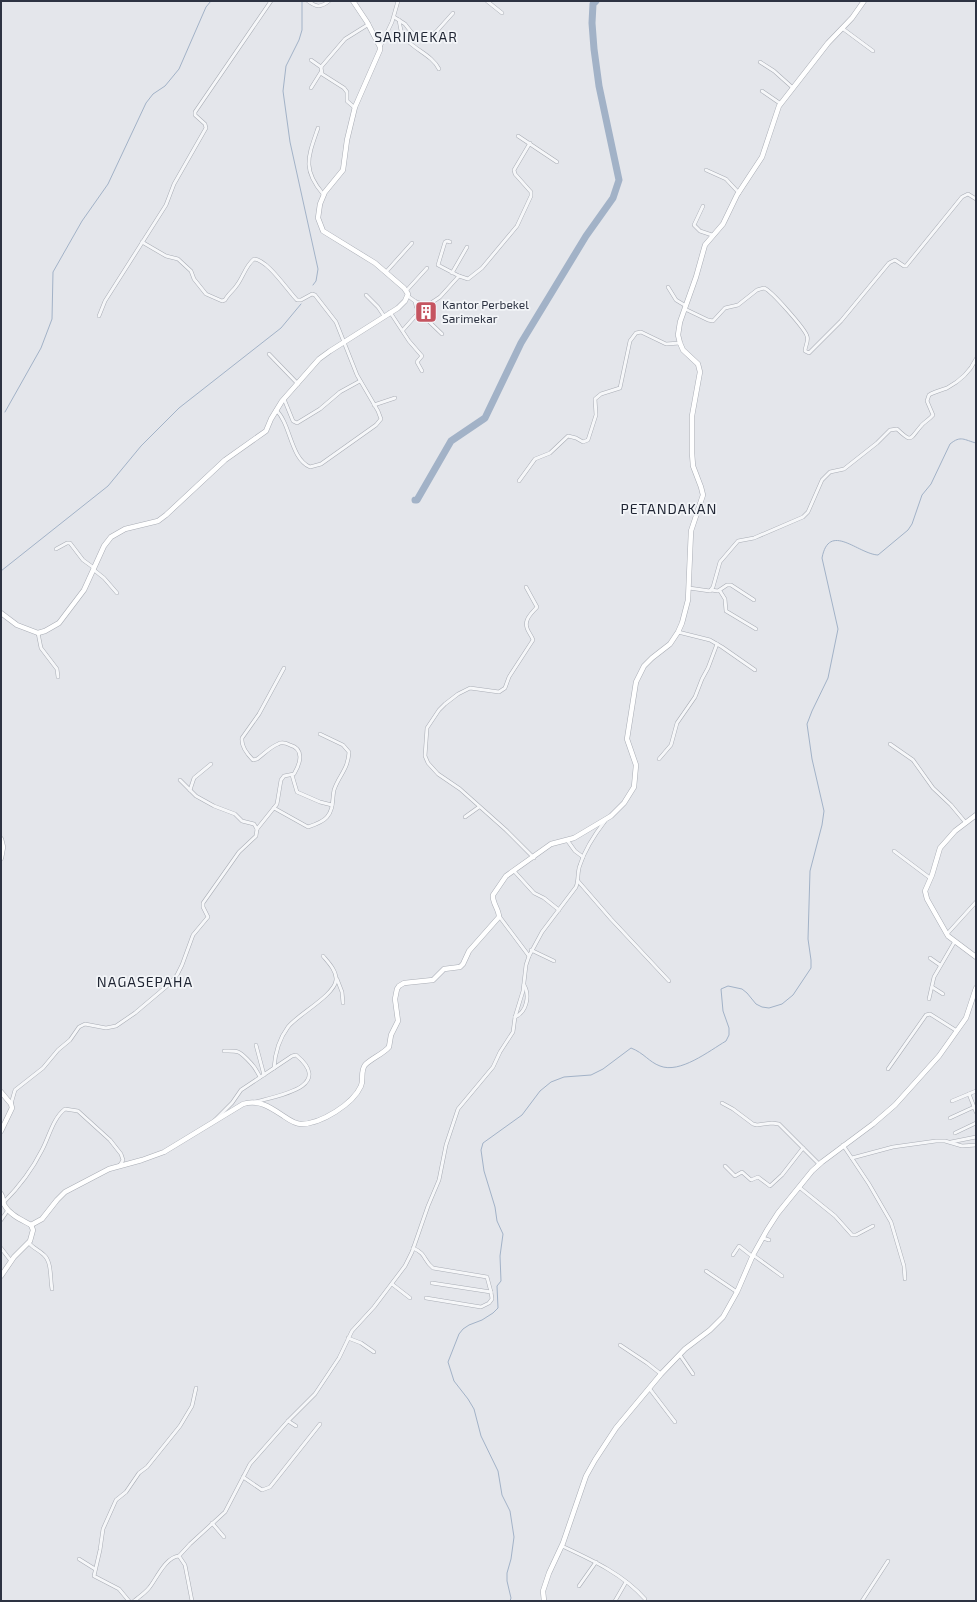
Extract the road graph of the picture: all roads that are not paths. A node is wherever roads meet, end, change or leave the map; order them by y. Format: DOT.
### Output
graph roads {
  1 [pos="271,1"];
  2 [pos="308,1"];
  3 [pos="329,1"];
  4 [pos="352,1"];
  5 [pos="398,1"];
  6 [pos="487,1"];
  7 [pos="864,1"];
  8 [pos="452,13"];
  9 [pos="502,14"];
  10 [pos="394,17"];
  11 [pos="399,20"];
  12 [pos="369,24"];
  13 [pos="842,28"];
  14 [pos="380,47"];
  15 [pos="873,51"];
  16 [pos="311,60"];
  17 [pos="760,62"];
  18 [pos="321,67"];
  19 [pos="439,69"];
  20 [pos="321,72"];
  21 [pos="311,88"];
  22 [pos="792,88"];
  23 [pos="762,91"];
  24 [pos="781,104"];
  25 [pos="355,108"];
  26 [pos="318,128"];
  27 [pos="518,136"];
  28 [pos="530,143"];
  29 [pos="557,162"];
  30 [pos="706,170"];
  31 [pos="738,192"];
  32 [pos="323,194"];
  33 [pos="976,199"];
  34 [pos="704,206"];
  35 [pos="712,236"];
  36 [pos="142,242"];
  37 [pos="450,242"];
  38 [pos="412,243"];
  39 [pos="468,247"];
  40 [pos="427,268"];
  41 [pos="386,272"];
  42 [pos="452,273"];
  43 [pos="459,276"];
  44 [pos="668,287"];
  45 [pos="406,290"];
  46 [pos="366,295"];
  47 [pos="408,296"];
  48 [pos="415,301"];
  49 [pos="685,307"];
  50 [pos="390,312"];
  51 [pos="419,312"];
  52 [pos="99,316"];
  53 [pos="384,316"];
  54 [pos="403,330"];
  55 [pos="442,334"];
  56 [pos="345,342"];
  57 [pos="680,343"];
  58 [pos="269,354"];
  59 [pos="976,359"];
  60 [pos="422,371"];
  61 [pos="360,381"];
  62 [pos="298,384"];
  63 [pos="395,398"];
  64 [pos="284,399"];
  65 [pos="374,405"];
  66 [pos="276,410"];
  67 [pos="518,481"];
  68 [pos="56,549"];
  69 [pos="94,569"];
  70 [pos="526,587"];
  71 [pos="689,588"];
  72 [pos="712,590"];
  73 [pos="720,591"];
  74 [pos="117,593"];
  75 [pos="754,600"];
  76 [pos="1,613"];
  77 [pos="756,629"];
  78 [pos="678,632"];
  79 [pos="38,633"];
  80 [pos="717,644"];
  81 [pos="284,668"];
  82 [pos="755,670"];
  83 [pos="58,677"];
  84 [pos="320,734"];
  85 [pos="890,744"];
  86 [pos="659,759"];
  87 [pos="211,764"];
  88 [pos="292,776"];
  89 [pos="180,780"];
  90 [pos="190,790"];
  91 [pos="332,805"];
  92 [pos="479,807"];
  93 [pos="274,808"];
  94 [pos="976,815"];
  95 [pos="465,816"];
  96 [pos="606,820"];
  97 [pos="966,823"];
  98 [pos="257,829"];
  99 [pos="1,839"];
  100 [pos="567,840"];
  101 [pos="894,851"];
  102 [pos="583,857"];
  103 [pos="1,858"];
  104 [pos="534,858"];
  105 [pos="514,870"];
  106 [pos="930,878"];
  107 [pos="578,881"];
  108 [pos="976,902"];
  109 [pos="559,910"];
  110 [pos="499,916"];
  111 [pos="947,934"];
  112 [pos="955,941"];
  113 [pos="531,950"];
  114 [pos="323,956"];
  115 [pos="529,956"];
  116 [pos="976,957"];
  117 [pos="930,958"];
  118 [pos="554,961"];
  119 [pos="940,965"];
  120 [pos="337,979"];
  121 [pos="669,981"];
  122 [pos="524,984"];
  123 [pos="932,987"];
  124 [pos="976,988"];
  125 [pos="943,994"];
  126 [pos="929,999"];
  127 [pos="343,1003"];
  128 [pos="515,1017"];
  129 [pos="958,1031"];
  130 [pos="256,1045"];
  131 [pos="224,1051"];
  132 [pos="274,1068"];
  133 [pos="888,1069"];
  134 [pos="264,1075"];
  135 [pos="260,1077"];
  136 [pos="976,1091"];
  137 [pos="1,1092"];
  138 [pos="969,1094"];
  139 [pos="952,1101"];
  140 [pos="255,1102"];
  141 [pos="722,1103"];
  142 [pos="11,1104"];
  143 [pos="975,1110"];
  144 [pos="950,1118"];
  145 [pos="212,1123"];
  146 [pos="976,1124"];
  147 [pos="1,1131"];
  148 [pos="955,1133"];
  149 [pos="976,1136"];
  150 [pos="950,1142"];
  151 [pos="843,1145"];
  152 [pos="976,1145"];
  153 [pos="803,1148"];
  154 [pos="852,1158"];
  155 [pos="819,1164"];
  156 [pos="120,1165"];
  157 [pos="725,1166"];
  158 [pos="799,1187"];
  159 [pos="1,1194"];
  160 [pos="3,1203"];
  161 [pos="8,1210"];
  162 [pos="1,1220"];
  163 [pos="31,1225"];
  164 [pos="873,1226"];
  165 [pos="763,1238"];
  166 [pos="770,1240"];
  167 [pos="29,1243"];
  168 [pos="1,1248"];
  169 [pos="413,1248"];
  170 [pos="733,1256"];
  171 [pos="753,1256"];
  172 [pos="11,1261"];
  173 [pos="706,1271"];
  174 [pos="1,1276"];
  175 [pos="782,1276"];
  176 [pos="905,1279"];
  177 [pos="392,1284"];
  178 [pos="432,1284"];
  179 [pos="52,1289"];
  180 [pos="491,1292"];
  181 [pos="737,1292"];
  182 [pos="410,1298"];
  183 [pos="426,1298"];
  184 [pos="348,1338"];
  185 [pos="620,1345"];
  186 [pos="374,1352"];
  187 [pos="680,1355"];
  188 [pos="661,1374"];
  189 [pos="694,1374"];
  190 [pos="196,1388"];
  191 [pos="649,1388"];
  192 [pos="288,1421"];
  193 [pos="675,1422"];
  194 [pos="320,1424"];
  195 [pos="296,1426"];
  196 [pos="243,1477"];
  197 [pos="212,1523"];
  198 [pos="224,1537"];
  199 [pos="562,1546"];
  200 [pos="179,1556"];
  201 [pos="79,1559"];
  202 [pos="888,1560"];
  203 [pos="596,1562"];
  204 [pos="96,1569"];
  205 [pos="626,1582"];
  206 [pos="579,1586"];
  207 [pos="645,1599"];
  208 [pos="129,1601"];
  209 [pos="134,1601"];
  210 [pos="192,1601"];
  211 [pos="544,1601"];
  212 [pos="615,1601"];
  213 [pos="862,1601"];
  1 -- 36 [label="street"];
  2 -- 3 [label="street"];
  4 -- 12 [label="street"];
  5 -- 10 [label="street"];
  6 -- 9 [label="street"];
  7 -- 13 [label="street"];
  8 -- 11 [label="street"];
  10 -- 11 [label="street"];
  10 -- 14 [label="street"];
  11 -- 19 [label="street"];
  12 -- 14 [label="street"];
  12 -- 18 [label="street"];
  13 -- 15 [label="street"];
  13 -- 22 [label="street"];
  14 -- 25 [label="street"];
  16 -- 18 [label="street"];
  17 -- 22 [label="street"];
  18 -- 20 [label="street"];
  20 -- 21 [label="street"];
  20 -- 25 [label="street"];
  22 -- 24 [label="street"];
  23 -- 24 [label="street"];
  24 -- 31 [label="street"];
  25 -- 32 [label="street"];
  26 -- 32 [label="street"];
  27 -- 28 [label="street"];
  28 -- 29 [label="street"];
  28 -- 43 [label="street"];
  30 -- 31 [label="street"];
  31 -- 35 [label="street"];
  32 -- 41 [label="street"];
  33 -- 49 [label="street"];
  34 -- 35 [label="street"];
  35 -- 49 [label="street"];
  36 -- 52 [label="street"];
  36 -- 56 [label="street"];
  37 -- 42 [label="street"];
  38 -- 41 [label="street"];
  39 -- 42 [label="street"];
  40 -- 45 [label="street"];
  41 -- 45 [label="street"];
  42 -- 43 [label="street"];
  43 -- 48 [label="street"];
  44 -- 49 [label="street"];
  45 -- 47 [label="street"];
  46 -- 53 [label="street"];
  47 -- 48 [label="street"];
  47 -- 50 [label="street"];
  48 -- 51 [label="street"];
  49 -- 57 [label="street"];
  50 -- 53 [label="street"];
  50 -- 54 [label="street"];
  51 -- 54 [label="street"];
  51 -- 55 [label="street"];
  53 -- 56 [label="street"];
  54 -- 60 [label="street"];
  56 -- 61 [label="street"];
  56 -- 62 [label="street"];
  57 -- 67 [label="street"];
  57 -- 71 [label="street"];
  58 -- 62 [label="street"];
  59 -- 72 [label="street"];
  61 -- 64 [label="street"];
  61 -- 65 [label="street"];
  62 -- 64 [label="street"];
  63 -- 65 [label="street"];
  64 -- 66 [label="street"];
  65 -- 66 [label="street"];
  66 -- 69 [label="street"];
  68 -- 69 [label="street"];
  69 -- 74 [label="street"];
  69 -- 79 [label="street"];
  70 -- 92 [label="street"];
  71 -- 72 [label="street"];
  71 -- 78 [label="street"];
  72 -- 73 [label="street"];
  73 -- 75 [label="street"];
  73 -- 77 [label="street"];
  76 -- 79 [label="street"];
  78 -- 80 [label="street"];
  78 -- 96 [label="street"];
  79 -- 83 [label="street"];
  80 -- 82 [label="street"];
  80 -- 86 [label="street"];
  81 -- 88 [label="street"];
  84 -- 91 [label="street"];
  85 -- 97 [label="street"];
  87 -- 90 [label="street"];
  88 -- 91 [label="street"];
  88 -- 93 [label="street"];
  89 -- 90 [label="street"];
  90 -- 98 [label="street"];
  91 -- 93 [label="street"];
  92 -- 95 [label="street"];
  92 -- 104 [label="street"];
  93 -- 98 [label="street"];
  94 -- 97 [label="street"];
  96 -- 100 [label="street"];
  96 -- 102 [label="street"];
  97 -- 106 [label="street"];
  98 -- 142 [label="street"];
  99 -- 103 [label="street"];
  100 -- 102 [label="street"];
  100 -- 104 [label="street"];
  101 -- 106 [label="street"];
  102 -- 107 [label="street"];
  104 -- 105 [label="street"];
  105 -- 109 [label="street"];
  105 -- 110 [label="street"];
  106 -- 111 [label="street"];
  107 -- 109 [label="street"];
  107 -- 121 [label="street"];
  108 -- 111 [label="street"];
  109 -- 113 [label="street"];
  110 -- 115 [label="street"];
  110 -- 140 [label="street"];
  111 -- 112 [label="street"];
  112 -- 116 [label="street"];
  112 -- 119 [label="street"];
  113 -- 115 [label="street"];
  113 -- 118 [label="street"];
  114 -- 120 [label="street"];
  115 -- 122 [label="street"];
  117 -- 119 [label="street"];
  119 -- 123 [label="street"];
  120 -- 127 [label="street"];
  120 -- 132 [label="street"];
  122 -- 128 [label="street"];
  122 -- 128 [label="street"];
  123 -- 125 [label="street"];
  123 -- 126 [label="street"];
  124 -- 129 [label="street"];
  128 -- 169 [label="street"];
  129 -- 133 [label="street"];
  129 -- 151 [label="street"];
  130 -- 134 [label="street"];
  131 -- 135 [label="street"];
  132 -- 134 [label="street"];
  132 -- 140 [label="street"];
  134 -- 135 [label="street"];
  135 -- 145 [label="street"];
  136 -- 138 [label="street"];
  137 -- 142 [label="street"];
  138 -- 139 [label="street"];
  138 -- 143 [label="street"];
  140 -- 145 [label="street"];
  141 -- 153 [label="street"];
  142 -- 147 [label="street"];
  143 -- 144 [label="street"];
  145 -- 156 [label="street"];
  146 -- 148 [label="street"];
  149 -- 150 [label="street"];
  150 -- 152 [label="street"];
  150 -- 154 [label="street"];
  151 -- 154 [label="street"];
  151 -- 155 [label="street"];
  153 -- 155 [label="street"];
  153 -- 157 [label="street"];
  154 -- 176 [label="street"];
  155 -- 158 [label="street"];
  156 -- 160 [label="street"];
  156 -- 163 [label="street"];
  158 -- 164 [label="street"];
  158 -- 165 [label="street"];
  159 -- 160 [label="street"];
  160 -- 161 [label="street"];
  161 -- 162 [label="street"];
  161 -- 163 [label="street"];
  163 -- 167 [label="street"];
  165 -- 166 [label="street"];
  165 -- 171 [label="street"];
  167 -- 172 [label="street"];
  167 -- 179 [label="street"];
  168 -- 172 [label="street"];
  169 -- 177 [label="street"];
  169 -- 180 [label="street"];
  170 -- 171 [label="street"];
  171 -- 175 [label="street"];
  171 -- 181 [label="street"];
  172 -- 174 [label="street"];
  173 -- 181 [label="street"];
  177 -- 182 [label="street"];
  177 -- 184 [label="street"];
  178 -- 180 [label="street"];
  180 -- 183 [label="street"];
  181 -- 187 [label="street"];
  184 -- 186 [label="street"];
  184 -- 192 [label="street"];
  185 -- 188 [label="street"];
  187 -- 188 [label="street"];
  187 -- 189 [label="street"];
  188 -- 191 [label="street"];
  190 -- 204 [label="street"];
  191 -- 193 [label="street"];
  191 -- 199 [label="street"];
  192 -- 195 [label="street"];
  192 -- 196 [label="street"];
  194 -- 196 [label="street"];
  196 -- 197 [label="street"];
  197 -- 198 [label="street"];
  197 -- 200 [label="street"];
  199 -- 203 [label="street"];
  199 -- 211 [label="street"];
  200 -- 209 [label="street"];
  200 -- 210 [label="street"];
  201 -- 204 [label="street"];
  202 -- 213 [label="street"];
  203 -- 205 [label="street"];
  203 -- 206 [label="street"];
  204 -- 208 [label="street"];
  205 -- 207 [label="street"];
  205 -- 212 [label="street"];
}
